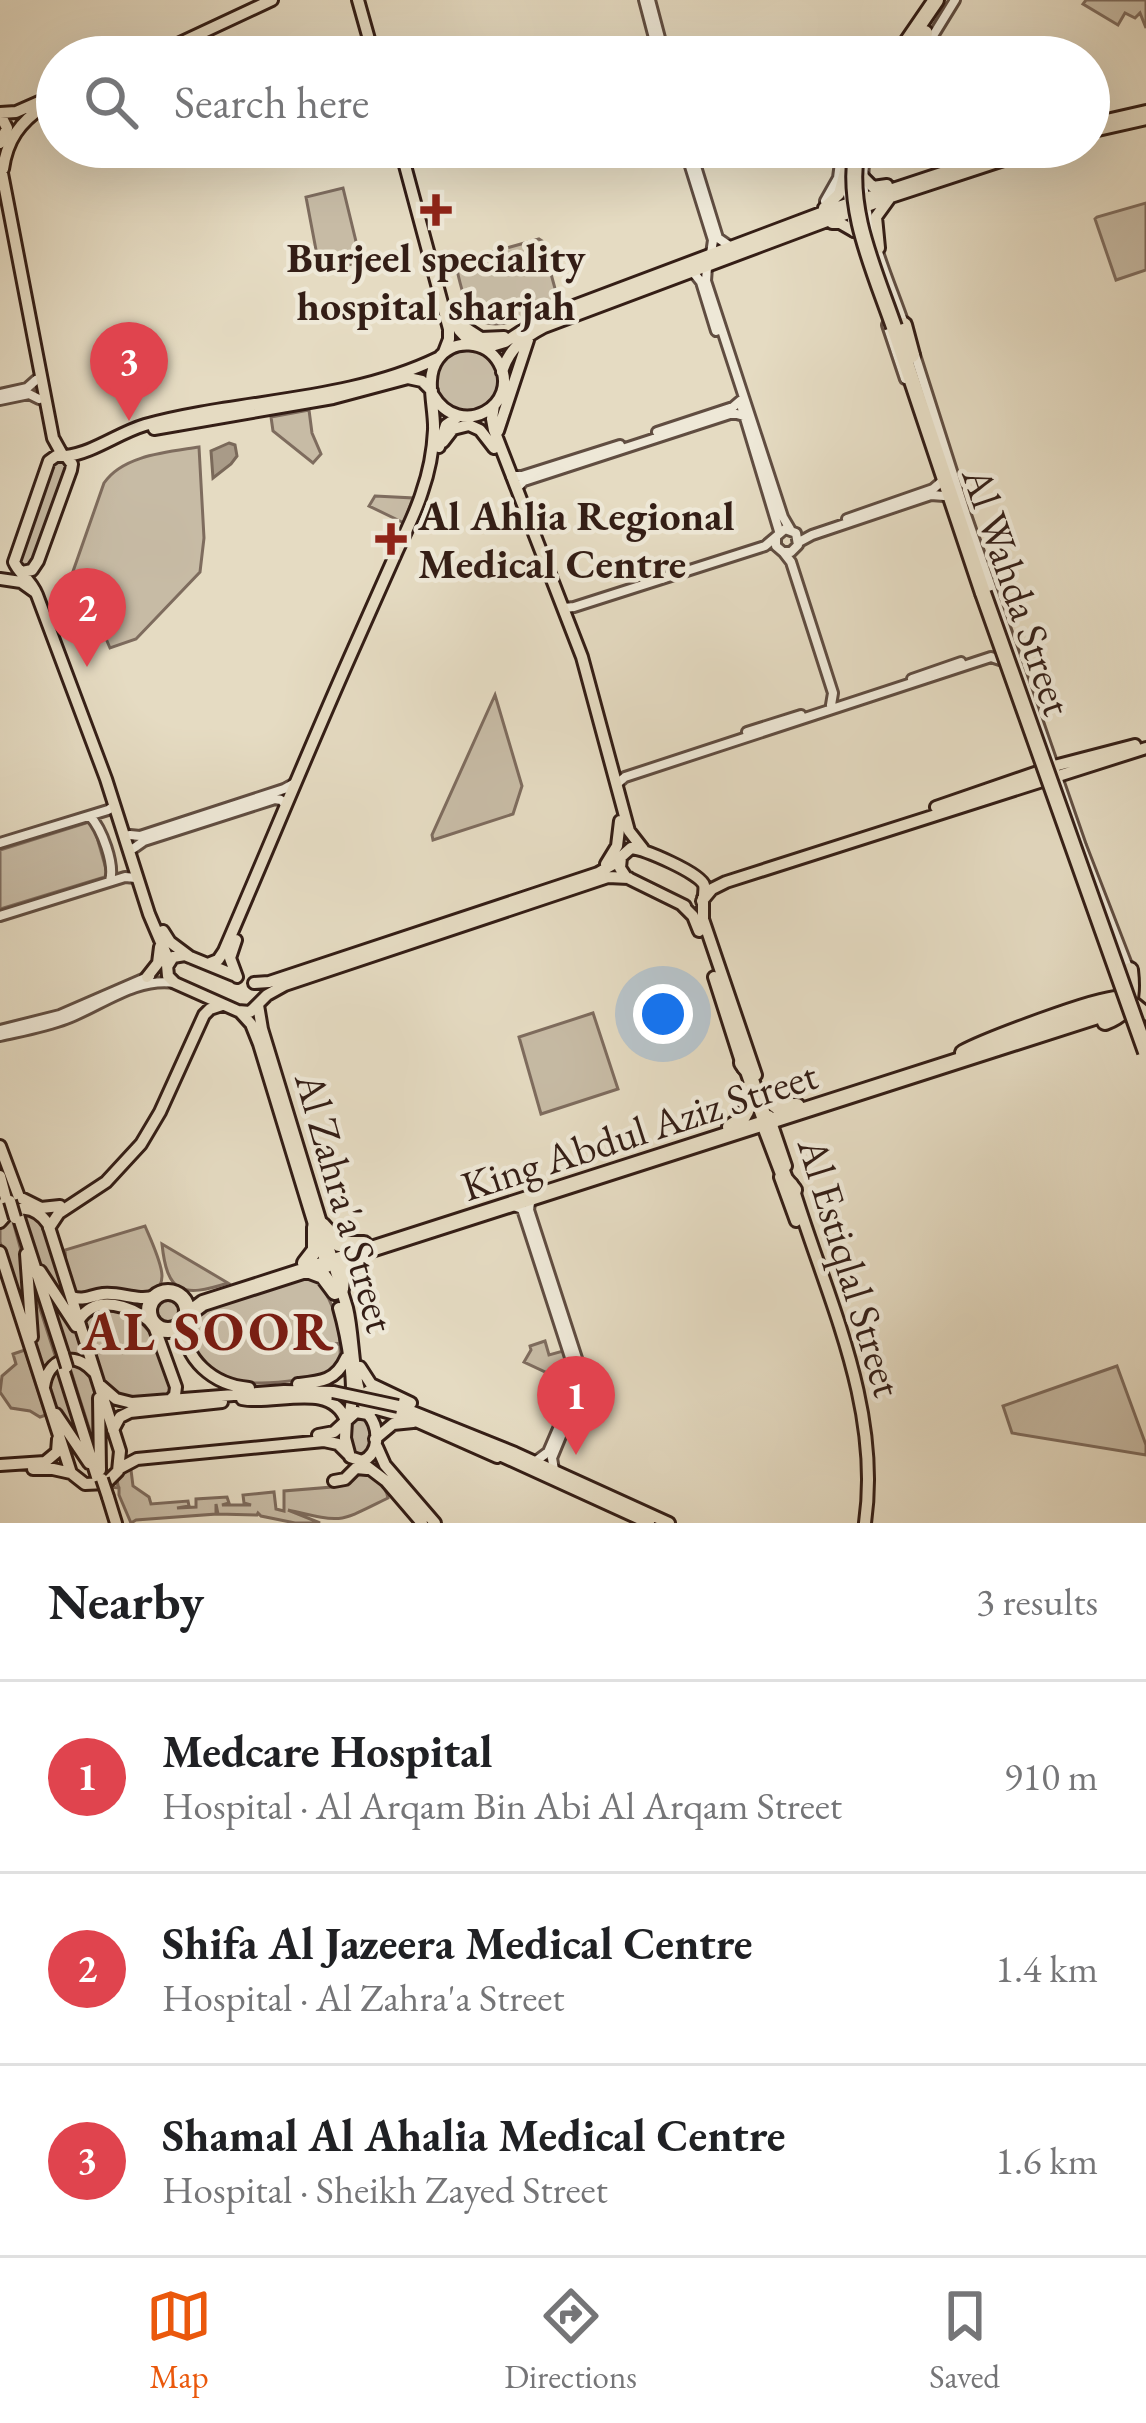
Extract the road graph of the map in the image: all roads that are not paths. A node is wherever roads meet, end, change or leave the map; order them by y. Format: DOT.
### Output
graph roads {
  1 [pos="259,0"];
  2 [pos="272,0"];
  3 [pos="362,0"];
  4 [pos="647,0"];
  5 [pos="956,0"];
  6 [pos="935,2"];
  7 [pos="235,14"];
  8 [pos="184,36"];
  9 [pos="191,36"];
  10 [pos="371,36"];
  11 [pos="656,36"];
  12 [pos="916,36"];
  13 [pos="922,36"];
  14 [pos="924,36"];
  15 [pos="36,104"];
  16 [pos="36,110"];
  17 [pos="0,111"];
  18 [pos="36,112"];
  19 [pos="1146,115"];
  20 [pos="1110,125"];
  21 [pos="3,139"];
  22 [pos="0,160"];
  23 [pos="407,168"];
  24 [pos="408,168"];
  25 [pos="692,168"];
  26 [pos="694,168"];
  27 [pos="850,168"];
  28 [pos="855,168"];
  29 [pos="859,168"];
  30 [pos="861,168"];
  31 [pos="966,168"];
  32 [pos="951,173"];
  33 [pos="863,177"];
  34 [pos="2,178"];
  35 [pos="919,180"];
  36 [pos="892,193"];
  37 [pos="0,196"];
  38 [pos="865,203"];
  39 [pos="701,207"];
  40 [pos="849,208"];
  41 [pos="710,215"];
  42 [pos="812,221"];
  43 [pos="712,230"];
  44 [pos="854,231"];
  45 [pos="732,248"];
  46 [pos="879,248"];
  47 [pos="709,261"];
  48 [pos="430,265"];
  49 [pos="693,272"];
  50 [pos="441,275"];
  51 [pos="706,289"];
  52 [pos="447,309"];
  53 [pos="896,326"];
  54 [pos="528,331"];
  55 [pos="479,346"];
  56 [pos="441,355"];
  57 [pos="508,366"];
  58 [pos="411,369"];
  59 [pos="391,382"];
  60 [pos="33,390"];
  61 [pos="917,391"];
  62 [pos="433,394"];
  63 [pos="0,397"];
  64 [pos="290,398"];
  65 [pos="740,401"];
  66 [pos="494,405"];
  67 [pos="270,409"];
  68 [pos="744,416"];
  69 [pos="462,417"];
  70 [pos="700,421"];
  71 [pos="126,431"];
  72 [pos="53,438"];
  73 [pos="115,443"];
  74 [pos="436,444"];
  75 [pos="496,445"];
  76 [pos="93,447"];
  77 [pos="64,456"];
  78 [pos="934,459"];
  79 [pos="50,461"];
  80 [pos="557,468"];
  81 [pos="71,470"];
  82 [pos="44,476"];
  83 [pos="511,476"];
  84 [pos="940,483"];
  85 [pos="66,485"];
  86 [pos="30,488"];
  87 [pos="516,489"];
  88 [pos="926,491"];
  89 [pos="944,496"];
  90 [pos="70,499"];
  91 [pos="916,500"];
  92 [pos="17,522"];
  93 [pos="411,526"];
  94 [pos="963,526"];
  95 [pos="793,531"];
  96 [pos="778,535"];
  97 [pos="22,537"];
  98 [pos="56,538"];
  99 [pos="797,546"];
  100 [pos="781,551"];
  101 [pos="41,554"];
  102 [pos="16,555"];
  103 [pos="22,572"];
  104 [pos="0,576"];
  105 [pos="985,591"];
  106 [pos="37,595"];
  107 [pos="598,602"];
  108 [pos="565,613"];
  109 [pos="997,642"];
  110 [pos="822,657"];
  111 [pos="1004,661"];
  112 [pos="965,664"];
  113 [pos="832,673"];
  114 [pos="848,699"];
  115 [pos="831,705"];
  116 [pos="1146,744"];
  117 [pos="1034,748"];
  118 [pos="1113,750"];
  119 [pos="1050,752"];
  120 [pos="1083,757"];
  121 [pos="643,768"];
  122 [pos="1076,770"];
  123 [pos="611,771"];
  124 [pos="1050,774"];
  125 [pos="294,783"];
  126 [pos="617,784"];
  127 [pos="1018,784"];
  128 [pos="260,797"];
  129 [pos="1056,797"];
  130 [pos="285,804"];
  131 [pos="115,806"];
  132 [pos="967,806"];
  133 [pos="250,807"];
  134 [pos="90,816"];
  135 [pos="620,821"];
  136 [pos="170,827"];
  137 [pos="272,836"];
  138 [pos="152,838"];
  139 [pos="131,842"];
  140 [pos="0,843"];
  141 [pos="645,851"];
  142 [pos="270,856"];
  143 [pos="621,856"];
  144 [pos="594,874"];
  145 [pos="698,877"];
  146 [pos="629,878"];
  147 [pos="138,879"];
  148 [pos="109,882"];
  149 [pos="566,883"];
  150 [pos="556,895"];
  151 [pos="704,897"];
  152 [pos="681,904"];
  153 [pos="5,913"];
  154 [pos="703,931"];
  155 [pos="159,938"];
  156 [pos="376,946"];
  157 [pos="190,957"];
  158 [pos="355,961"];
  159 [pos="208,964"];
  160 [pos="168,966"];
  161 [pos="1124,972"];
  162 [pos="237,976"];
  163 [pos="146,977"];
  164 [pos="175,983"];
  165 [pos="254,983"];
  166 [pos="194,992"];
  167 [pos="723,993"];
  168 [pos="111,994"];
  169 [pos="274,998"];
  170 [pos="259,1004"];
  171 [pos="1131,1004"];
  172 [pos="224,1005"];
  173 [pos="238,1011"];
  174 [pos="1,1031"];
  175 [pos="1146,1038"];
  176 [pos="189,1043"];
  177 [pos="1146,1052"];
  178 [pos="971,1054"];
  179 [pos="750,1067"];
  180 [pos="763,1095"];
  181 [pos="800,1113"];
  182 [pos="765,1120"];
  183 [pos="736,1129"];
  184 [pos="0,1151"];
  185 [pos="780,1151"];
  186 [pos="0,1172"];
  187 [pos="556,1187"];
  188 [pos="794,1190"];
  189 [pos="536,1197"];
  190 [pos="12,1199"];
  191 [pos="66,1206"];
  192 [pos="497,1207"];
  193 [pos="37,1211"];
  194 [pos="524,1215"];
  195 [pos="0,1218"];
  196 [pos="533,1222"];
  197 [pos="319,1226"];
  198 [pos="50,1228"];
  199 [pos="402,1237"];
  200 [pos="364,1244"];
  201 [pos="808,1247"];
  202 [pos="0,1252"];
  203 [pos="29,1254"];
  204 [pos="350,1257"];
  205 [pos="329,1260"];
  206 [pos="306,1267"];
  207 [pos="338,1290"];
  208 [pos="155,1296"];
  209 [pos="182,1298"];
  210 [pos="80,1306"];
  211 [pos="186,1318"];
  212 [pos="153,1324"];
  213 [pos="84,1339"];
  214 [pos="352,1347"];
  215 [pos="30,1348"];
  216 [pos="842,1349"];
  217 [pos="204,1370"];
  218 [pos="97,1379"];
  219 [pos="175,1385"];
  220 [pos="235,1387"];
  221 [pos="276,1387"];
  222 [pos="249,1395"];
  223 [pos="46,1396"];
  224 [pos="393,1398"];
  225 [pos="171,1399"];
  226 [pos="570,1402"];
  227 [pos="135,1408"];
  228 [pos="370,1416"];
  229 [pos="347,1419"];
  230 [pos="148,1421"];
  231 [pos="567,1423"];
  232 [pos="429,1429"];
  233 [pos="57,1430"];
  234 [pos="113,1430"];
  235 [pos="556,1433"];
  236 [pos="316,1438"];
  237 [pos="375,1442"];
  238 [pos="118,1444"];
  239 [pos="864,1444"];
  240 [pos="555,1451"];
  241 [pos="348,1454"];
  242 [pos="144,1456"];
  243 [pos="360,1461"];
  244 [pos="511,1461"];
  245 [pos="533,1462"];
  246 [pos="51,1464"];
  247 [pos="0,1468"];
  248 [pos="119,1468"];
  249 [pos="71,1473"];
  250 [pos="99,1476"];
  251 [pos="551,1479"];
  252 [pos="386,1480"];
  253 [pos="334,1481"];
  254 [pos="114,1523"];
  255 [pos="422,1523"];
  256 [pos="435,1523"];
  257 [pos="649,1523"];
  258 [pos="669,1523"];
  259 [pos="862,1523"];
  1 -- 7 [label="main road"];
  2 -- 7 [label="main road"];
  3 -- 10 [label="main road"];
  4 -- 11 [label="street"];
  5 -- 14 [label="street"];
  6 -- 12 [label="highway"];
  6 -- 13 [label="highway"];
  7 -- 8 [label="main road"];
  7 -- 9 [label="main road"];
  15 -- 17 [label="main road"];
  16 -- 21 [label="main road"];
  17 -- 21 [label="main road"];
  18 -- 34 [label="main road"];
  19 -- 20 [label="main road"];
  21 -- 22 [label="main road"];
  22 -- 34 [label="main road"];
  23 -- 48 [label="main road"];
  24 -- 50 [label="main road"];
  25 -- 39 [label="street"];
  26 -- 41 [label="street"];
  27 -- 42 [label="main road"];
  28 -- 40 [label="street"];
  29 -- 53 [label="highway, Al Wahda Street, bridge"];
  30 -- 33 [label="street"];
  31 -- 32 [label="main road"];
  32 -- 35 [label="main road"];
  32 -- 36 [label="main road"];
  33 -- 35 [label="main road"];
  33 -- 38 [label="street"];
  34 -- 72 [label="main road"];
  35 -- 36 [label="main road"];
  36 -- 38 [label="main road"];
  36 -- 46 [label="main road"];
  37 -- 60 [label="main road"];
  38 -- 40 [label="main road"];
  38 -- 46 [label="street"];
  39 -- 41 [label="street"];
  39 -- 43 [label="street"];
  40 -- 42 [label="main road"];
  40 -- 44 [label="street"];
  41 -- 43 [label="street"];
  42 -- 44 [label="main road"];
  42 -- 45 [label="main road"];
  42 -- 47 [label="main road"];
  43 -- 45 [label="street"];
  43 -- 47 [label="street"];
  44 -- 53 [label="street"];
  45 -- 47 [label="main road"];
  46 -- 53 [label="street"];
  47 -- 49 [label="main road"];
  47 -- 51 [label="street"];
  47 -- 54 [label="main road"];
  48 -- 50 [label="main road"];
  48 -- 52 [label="main road"];
  49 -- 51 [label="street"];
  49 -- 54 [label="main road"];
  50 -- 52 [label="main road"];
  51 -- 65 [label="street"];
  51 -- 95 [label="street"];
  52 -- 54 [label="main road"];
  52 -- 55 [label="main road"];
  52 -- 56 [label="main road"];
  52 -- 58 [label="main road"];
  53 -- 61 [label="highway, Al Wahda Street"];
  53 -- 78 [label="street"];
  53 -- 105 [label="street"];
  54 -- 55 [label="main road"];
  54 -- 57 [label="main road"];
  55 -- 56 [label="main road"];
  55 -- 57 [label="main road"];
  56 -- 58 [label="main road"];
  56 -- 62 [label="main road"];
  57 -- 66 [label="main road"];
  57 -- 75 [label="main road"];
  58 -- 64 [label="main road"];
  59 -- 62 [label="main road"];
  59 -- 67 [label="main road"];
  59 -- 74 [label="main road"];
  60 -- 63 [label="street"];
  60 -- 79 [label="main road"];
  61 -- 78 [label="highway, Al Wahda Street"];
  61 -- 94 [label="highway, Al Wahda Street"];
  62 -- 69 [label="main road"];
  62 -- 74 [label="main road"];
  64 -- 67 [label="main road"];
  64 -- 71 [label="main road"];
  65 -- 68 [label="street"];
  65 -- 70 [label="street"];
  66 -- 69 [label="main road"];
  66 -- 75 [label="main road"];
  67 -- 73 [label="main road"];
  68 -- 70 [label="street"];
  68 -- 96 [label="street"];
  69 -- 74 [label="main road"];
  69 -- 75 [label="main road"];
  70 -- 80 [label="street"];
  71 -- 73 [label="main road"];
  71 -- 76 [label="main road"];
  72 -- 76 [label="main road"];
  72 -- 77 [label="main road"];
  73 -- 81 [label="main road"];
  74 -- 75 [label="main road"];
  74 -- 93 [label="main road"];
  75 -- 83 [label="main road"];
  75 -- 123 [label="main road"];
  76 -- 77 [label="main road"];
  77 -- 79 [label="main road"];
  77 -- 81 [label="main road"];
  78 -- 84 [label="street"];
  78 -- 94 [label="highway, Al Wahda Street"];
  79 -- 82 [label="main road"];
  80 -- 83 [label="street"];
  80 -- 87 [label="street"];
  81 -- 85 [label="main road"];
  82 -- 86 [label="main road"];
  82 -- 97 [label="main road"];
  83 -- 87 [label="main road"];
  84 -- 88 [label="street"];
  84 -- 89 [label="street"];
  85 -- 90 [label="main road"];
  85 -- 101 [label="main road"];
  87 -- 108 [label="main road"];
  88 -- 91 [label="street"];
  88 -- 95 [label="street"];
  89 -- 91 [label="street"];
  89 -- 105 [label="street"];
  91 -- 99 [label="street"];
  92 -- 97 [label="main road"];
  93 -- 125 [label="main road"];
  93 -- 142 [label="main road"];
  94 -- 105 [label="highway, Al Wahda Street"];
  95 -- 96 [label="street"];
  95 -- 99 [label="street"];
  96 -- 100 [label="street"];
  96 -- 107 [label="street"];
  97 -- 102 [label="main road"];
  98 -- 101 [label="main road"];
  99 -- 100 [label="street"];
  99 -- 113 [label="street"];
  100 -- 107 [label="street"];
  100 -- 110 [label="street"];
  101 -- 103 [label="main road"];
  101 -- 139 [label="main road"];
  102 -- 103 [label="main road"];
  102 -- 104 [label="main road"];
  103 -- 104 [label="main road"];
  103 -- 106 [label="main road"];
  104 -- 106 [label="main road"];
  105 -- 109 [label="street"];
  105 -- 119 [label="street"];
  105 -- 175 [label="highway, Al Wahda Street, bridge"];
  105 -- 177 [label="highway, Al Wahda Street, bridge"];
  106 -- 131 [label="main road"];
  107 -- 108 [label="street"];
  108 -- 123 [label="main road"];
  109 -- 111 [label="street"];
  109 -- 112 [label="street"];
  110 -- 113 [label="street"];
  110 -- 115 [label="street"];
  111 -- 112 [label="street"];
  111 -- 117 [label="street"];
  112 -- 114 [label="street"];
  112 -- 121 [label="street"];
  113 -- 114 [label="street"];
  114 -- 115 [label="street"];
  115 -- 121 [label="street"];
  116 -- 118 [label="main road"];
  116 -- 122 [label="main road"];
  117 -- 124 [label="street"];
  117 -- 127 [label="main road"];
  118 -- 120 [label="main road"];
  118 -- 124 [label="main road"];
  119 -- 120 [label="main road"];
  119 -- 124 [label="street"];
  120 -- 124 [label="main road"];
  121 -- 123 [label="street"];
  121 -- 126 [label="street"];
  122 -- 124 [label="main road"];
  122 -- 129 [label="main road"];
  123 -- 126 [label="main road"];
  123 -- 135 [label="main road"];
  124 -- 127 [label="main road"];
  124 -- 129 [label="main road"];
  124 -- 132 [label="main road"];
  125 -- 128 [label="street"];
  125 -- 130 [label="main road"];
  126 -- 141 [label="main road"];
  127 -- 129 [label="main road"];
  127 -- 132 [label="main road"];
  127 -- 145 [label="main road"];
  128 -- 133 [label="street"];
  128 -- 136 [label="street"];
  129 -- 161 [label="street"];
  129 -- 161 [label="street"];
  130 -- 133 [label="street"];
  130 -- 137 [label="main road"];
  131 -- 134 [label="street"];
  131 -- 139 [label="main road"];
  132 -- 151 [label="main road"];
  133 -- 138 [label="street"];
  134 -- 140 [label="street"];
  134 -- 148 [label="street"];
  135 -- 143 [label="main road"];
  135 -- 144 [label="main road"];
  136 -- 138 [label="street"];
  136 -- 139 [label="street"];
  137 -- 142 [label="main road"];
  137 -- 159 [label="main road"];
  138 -- 139 [label="street"];
  139 -- 147 [label="main road"];
  139 -- 157 [label="main road"];
  141 -- 143 [label="main road"];
  141 -- 145 [label="main road"];
  142 -- 162 [label="main road"];
  143 -- 144 [label="main road"];
  143 -- 146 [label="main road"];
  144 -- 149 [label="main road"];
  145 -- 151 [label="main road, Al Estiqlal Street"];
  146 -- 150 [label="main road"];
  146 -- 152 [label="main road"];
  147 -- 148 [label="street"];
  147 -- 155 [label="main road"];
  148 -- 153 [label="street"];
  149 -- 150 [label="main road"];
  149 -- 156 [label="main road"];
  150 -- 158 [label="main road"];
  151 -- 152 [label="main road"];
  151 -- 154 [label="main road, Al Estiqlal Street"];
  152 -- 154 [label="main road, Al Estiqlal Street"];
  154 -- 167 [label="main road, Al Estiqlal Street"];
  154 -- 167 [label="main road, Al Estiqlal Street"];
  155 -- 160 [label="main road"];
  155 -- 163 [label="main road"];
  156 -- 158 [label="main road"];
  156 -- 165 [label="main road"];
  157 -- 159 [label="main road"];
  157 -- 160 [label="main road"];
  158 -- 170 [label="main road"];
  159 -- 162 [label="main road"];
  160 -- 163 [label="street"];
  160 -- 164 [label="main road"];
  161 -- 171 [label="highway"];
  161 -- 171 [label="highway"];
  162 -- 165 [label="main road"];
  163 -- 168 [label="street"];
  164 -- 166 [label="main road"];
  164 -- 168 [label="street"];
  165 -- 170 [label="main road, Al Zahra'a Street"];
  166 -- 172 [label="main road"];
  166 -- 176 [label="main road"];
  167 -- 179 [label="main road, Al Estiqlal Street"];
  168 -- 174 [label="street"];
  169 -- 170 [label="main road"];
  170 -- 173 [label="main road"];
  170 -- 197 [label="main road, Al Zahra'a Street"];
  171 -- 178 [label="highway, King Abdul Aziz Street"];
  172 -- 173 [label="main road"];
  172 -- 176 [label="main road"];
  173 -- 197 [label="main road, Al Zahra'a Street"];
  176 -- 191 [label="main road"];
  176 -- 191 [label="main road"];
  178 -- 181 [label="highway, King Abdul Aziz Street"];
  178 -- 181 [label="highway, King Abdul Aziz Street"];
  179 -- 180 [label="main road, Al Estiqlal Street"];
  179 -- 182 [label="highway"];
  179 -- 183 [label="highway"];
  180 -- 181 [label="highway"];
  180 -- 182 [label="main road, Al Estiqlal Street"];
  181 -- 182 [label="highway, King Abdul Aziz Street"];
  181 -- 185 [label="highway"];
  182 -- 183 [label="highway, King Abdul Aziz Street"];
  182 -- 185 [label="main road, Al Estiqlal Street"];
  182 -- 188 [label="highway"];
  183 -- 185 [label="highway"];
  183 -- 187 [label="highway, King Abdul Aziz Street"];
  183 -- 187 [label="highway, King Abdul Aziz Street"];
  184 -- 190 [label="main road"];
  185 -- 188 [label="main road, Al Estiqlal Street"];
  185 -- 201 [label="main road, Al Estiqlal Street"];
  186 -- 190 [label="main road"];
  187 -- 189 [label="highway, King Abdul Aziz Street"];
  187 -- 192 [label="highway, King Abdul Aziz Street"];
  188 -- 201 [label="main road, Al Estiqlal Street"];
  189 -- 192 [label="highway, King Abdul Aziz Street"];
  189 -- 196 [label="street"];
  190 -- 191 [label="main road"];
  190 -- 195 [label="main road"];
  190 -- 203 [label="main road, bridge"];
  191 -- 193 [label="main road"];
  191 -- 198 [label="main road"];
  192 -- 194 [label="street"];
  192 -- 199 [label="highway, King Abdul Aziz Street"];
  193 -- 195 [label="main road"];
  193 -- 198 [label="main road"];
  194 -- 196 [label="street"];
  194 -- 226 [label="street"];
  196 -- 231 [label="street"];
  197 -- 200 [label="highway"];
  197 -- 205 [label="main road, Al Zahra'a Street"];
  197 -- 206 [label="highway"];
  198 -- 210 [label="main road"];
  199 -- 200 [label="highway, King Abdul Aziz Street"];
  199 -- 204 [label="highway, King Abdul Aziz Street"];
  200 -- 205 [label="highway, King Abdul Aziz Street"];
  201 -- 216 [label="main road, Al Estiqlal Street"];
  201 -- 216 [label="main road, Al Estiqlal Street"];
  202 -- 215 [label="main road"];
  203 -- 213 [label="main road"];
  203 -- 215 [label="main road"];
  203 -- 250 [label="main road"];
  204 -- 205 [label="highway, King Abdul Aziz Street"];
  204 -- 207 [label="highway"];
  205 -- 206 [label="highway, King Abdul Aziz Street"];
  205 -- 207 [label="main road, Al Zahra'a Street"];
  206 -- 207 [label="highway"];
  206 -- 209 [label="highway, King Abdul Aziz Street"];
  206 -- 211 [label="highway, King Abdul Aziz Street"];
  207 -- 214 [label="main road, Al Zahra'a Street"];
  207 -- 214 [label="main road, Al Zahra'a Street"];
  208 -- 209 [label="highway"];
  208 -- 210 [label="main road"];
  208 -- 212 [label="highway"];
  209 -- 211 [label="highway"];
  210 -- 212 [label="main road"];
  210 -- 213 [label="main road"];
  211 -- 212 [label="highway"];
  211 -- 217 [label="main road"];
  212 -- 219 [label="main road"];
  213 -- 218 [label="main road"];
  214 -- 221 [label="main road"];
  214 -- 224 [label="main road"];
  214 -- 228 [label="main road, Al Zahra'a Street"];
  214 -- 229 [label="main road, Al Zahra'a Street"];
  215 -- 223 [label="main road"];
  216 -- 239 [label="main road, Al Estiqlal Street"];
  216 -- 239 [label="main road, Al Estiqlal Street"];
  217 -- 219 [label="main road"];
  217 -- 220 [label="main road"];
  218 -- 223 [label="main road"];
  218 -- 227 [label="main road"];
  218 -- 234 [label="main road"];
  218 -- 250 [label="main road"];
  219 -- 225 [label="main road"];
  220 -- 221 [label="main road"];
  220 -- 222 [label="main road"];
  221 -- 222 [label="main road"];
  222 -- 224 [label="main road, bridge"];
  222 -- 225 [label="main road"];
  222 -- 227 [label="main road"];
  222 -- 229 [label="main road"];
  223 -- 233 [label="main road"];
  223 -- 250 [label="main road"];
  224 -- 232 [label="main road"];
  224 -- 244 [label="main road"];
  225 -- 227 [label="main road"];
  226 -- 231 [label="street"];
  226 -- 235 [label="street"];
  227 -- 230 [label="main road"];
  227 -- 234 [label="main road"];
  228 -- 229 [label="main road"];
  228 -- 237 [label="main road, Al Zahra'a Street"];
  229 -- 236 [label="main road"];
  229 -- 241 [label="main road, Al Zahra'a Street"];
  231 -- 240 [label="street"];
  232 -- 237 [label="main road"];
  232 -- 244 [label="main road"];
  233 -- 246 [label="main road"];
  233 -- 249 [label="main road"];
  234 -- 238 [label="main road"];
  235 -- 240 [label="street"];
  235 -- 245 [label="street"];
  236 -- 241 [label="main road"];
  236 -- 242 [label="main road"];
  237 -- 243 [label="main road"];
  237 -- 256 [label="main road"];
  238 -- 242 [label="main road"];
  238 -- 248 [label="main road"];
  239 -- 259 [label="main road, Al Estiqlal Street"];
  240 -- 251 [label="street"];
  241 -- 243 [label="main road"];
  242 -- 248 [label="main road"];
  243 -- 252 [label="main road"];
  244 -- 245 [label="main road"];
  244 -- 251 [label="main road"];
  245 -- 251 [label="main road"];
  246 -- 247 [label="main road"];
  246 -- 249 [label="main road"];
  248 -- 249 [label="main road"];
  250 -- 254 [label="main road, bridge"];
  251 -- 257 [label="main road"];
  251 -- 258 [label="main road"];
  252 -- 253 [label="main road"];
  252 -- 255 [label="main road"];
}
